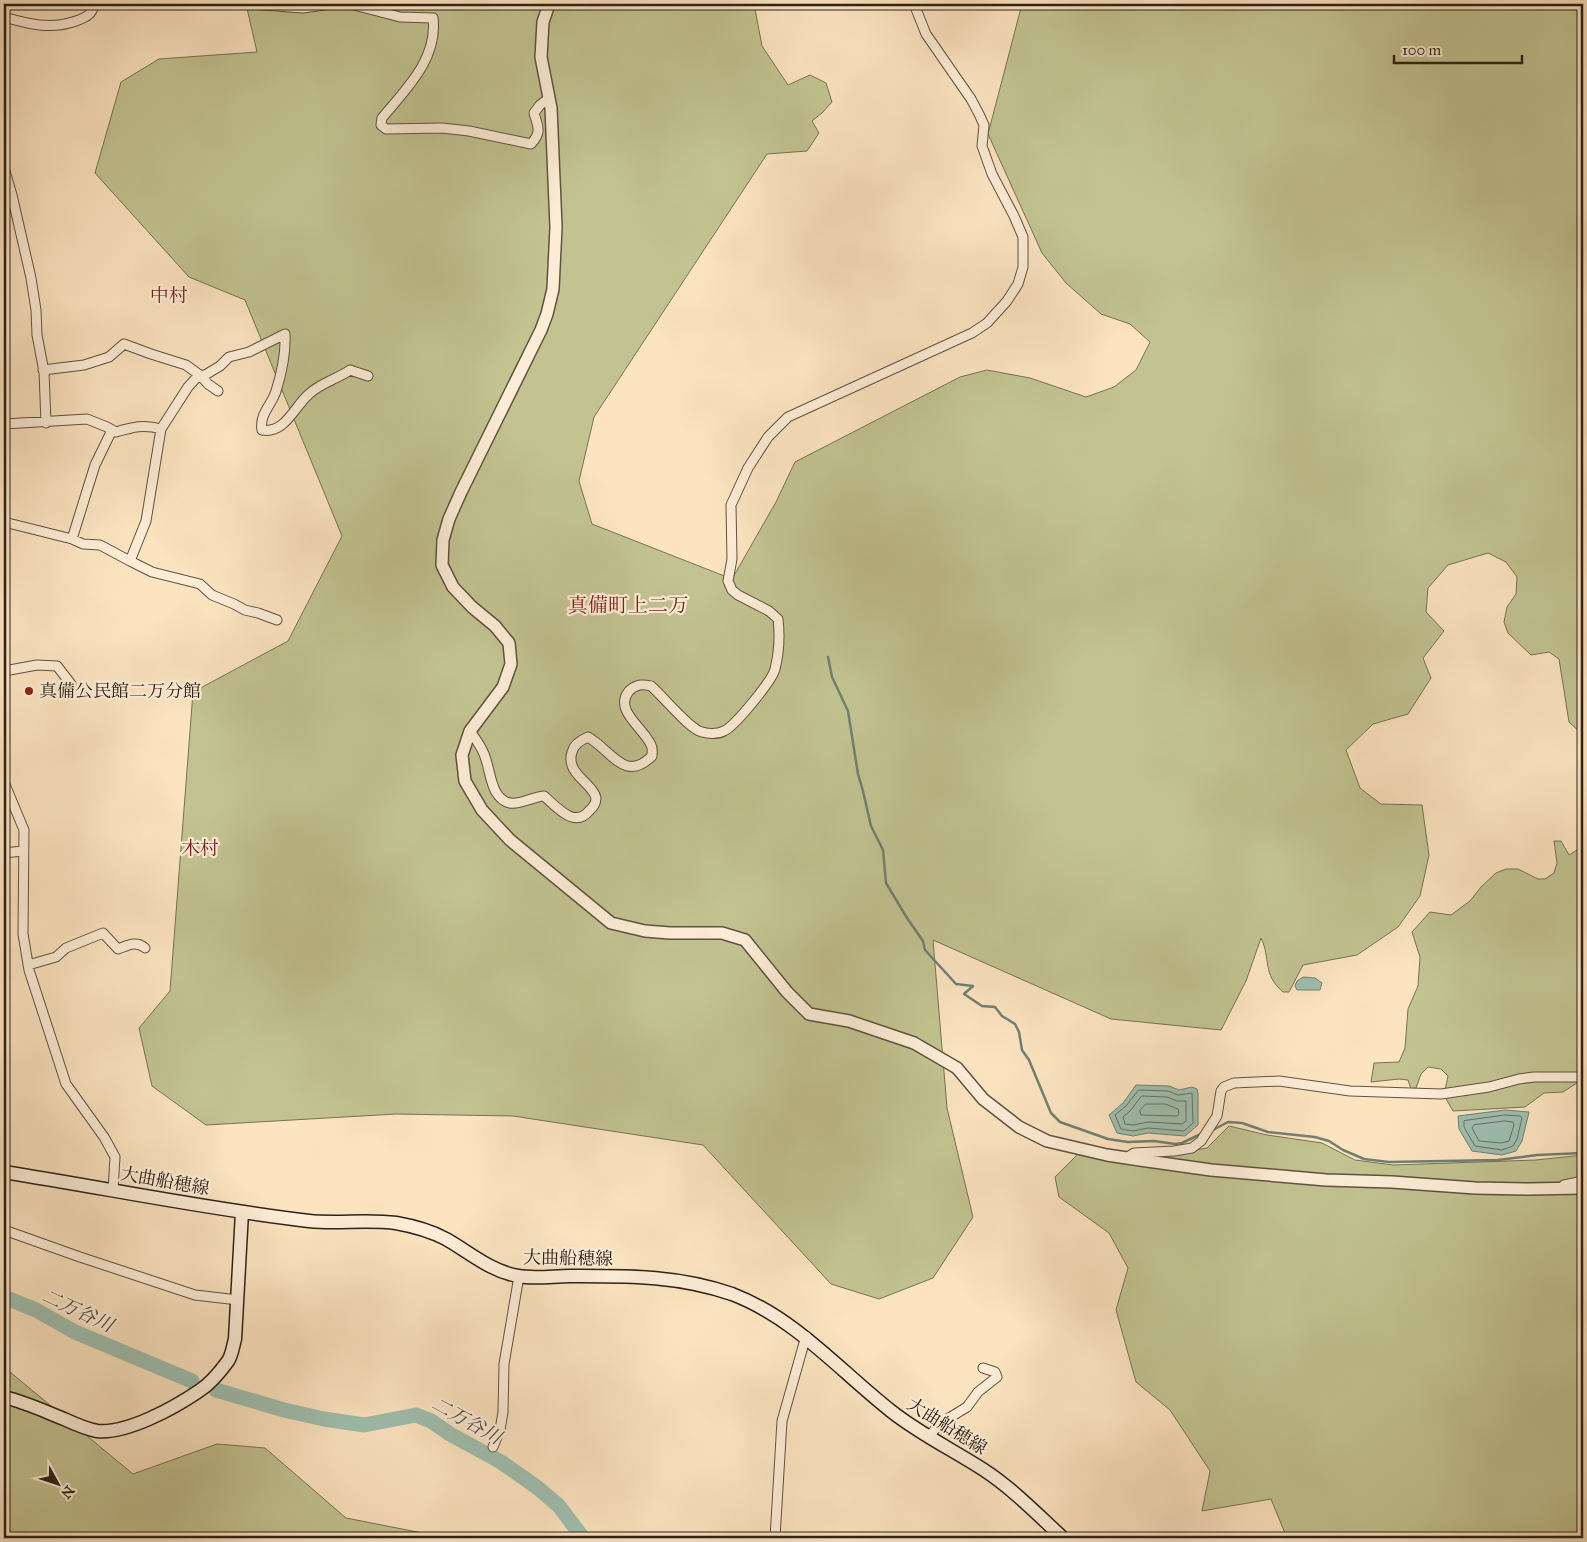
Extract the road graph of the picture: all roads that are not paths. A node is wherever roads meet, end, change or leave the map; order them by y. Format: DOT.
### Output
graph roads {
  1 [pos="95,4"];
  2 [pos="250,4"];
  3 [pos="331,4"];
  4 [pos="350,4"];
  5 [pos="548,4"];
  6 [pos="914,4"];
  7 [pos="4,17"];
  8 [pos="548,99"];
  9 [pos="4,168"];
  10 [pos="43,370"];
  11 [pos="201,376"];
  12 [pos="368,376"];
  13 [pos="218,391"];
  14 [pos="46,423"];
  15 [pos="4,424"];
  16 [pos="161,429"];
  17 [pos="112,430"];
  18 [pos="4,522"];
  19 [pos="72,539"];
  20 [pos="130,561"];
  21 [pos="277,620"];
  22 [pos="4,671"];
  23 [pos="71,684"];
  24 [pos="470,731"];
  25 [pos="4,782"];
  26 [pos="23,851"];
  27 [pos="4,854"];
  28 [pos="145,948"];
  29 [pos="28,965"];
  30 [pos="1583,1076"];
  31 [pos="1126,1158"];
  32 [pos="4,1172"];
  33 [pos="1583,1181"];
  34 [pos="1549,1188"];
  35 [pos="1583,1188"];
  36 [pos="113,1190"];
  37 [pos="242,1212"];
  38 [pos="4,1230"];
  39 [pos="519,1276"];
  40 [pos="238,1300"];
  41 [pos="806,1336"];
  42 [pos="983,1368"];
  43 [pos="4,1397"];
  44 [pos="928,1437"];
  45 [pos="493,1447"];
  46 [pos="774,1538"];
  47 [pos="1064,1538"];
  1 -- 7 [label="street"];
  2 -- 3 [label="street"];
  4 -- 8 [label="street"];
  5 -- 8 [label="street"];
  6 -- 24 [label="street"];
  8 -- 24 [label="street"];
  9 -- 10 [label="street"];
  10 -- 11 [label="street"];
  10 -- 14 [label="street"];
  11 -- 12 [label="street"];
  11 -- 13 [label="street"];
  11 -- 16 [label="street"];
  14 -- 15 [label="street"];
  14 -- 17 [label="street"];
  16 -- 17 [label="street"];
  16 -- 20 [label="street"];
  17 -- 19 [label="street"];
  18 -- 19 [label="street"];
  19 -- 20 [label="street"];
  20 -- 21 [label="street"];
  22 -- 23 [label="street"];
  24 -- 31 [label="street"];
  25 -- 26 [label="street"];
  26 -- 27 [label="street"];
  26 -- 29 [label="street"];
  28 -- 29 [label="street"];
  29 -- 36 [label="street"];
  30 -- 31 [label="street"];
  31 -- 34 [label="street"];
  32 -- 36 [label="main road, 大曲船穂線"];
  33 -- 34 [label="street"];
  34 -- 35 [label="street"];
  36 -- 37 [label="main road, 大曲船穂線"];
  37 -- 39 [label="main road, 大曲船穂線"];
  37 -- 40 [label="main road"];
  38 -- 40 [label="street"];
  39 -- 41 [label="main road, 大曲船穂線"];
  39 -- 45 [label="street"];
  40 -- 43 [label="main road"];
  41 -- 44 [label="main road, 大曲船穂線"];
  41 -- 46 [label="street"];
  42 -- 44 [label="street"];
  44 -- 47 [label="main road, 大曲船穂線"];
}
